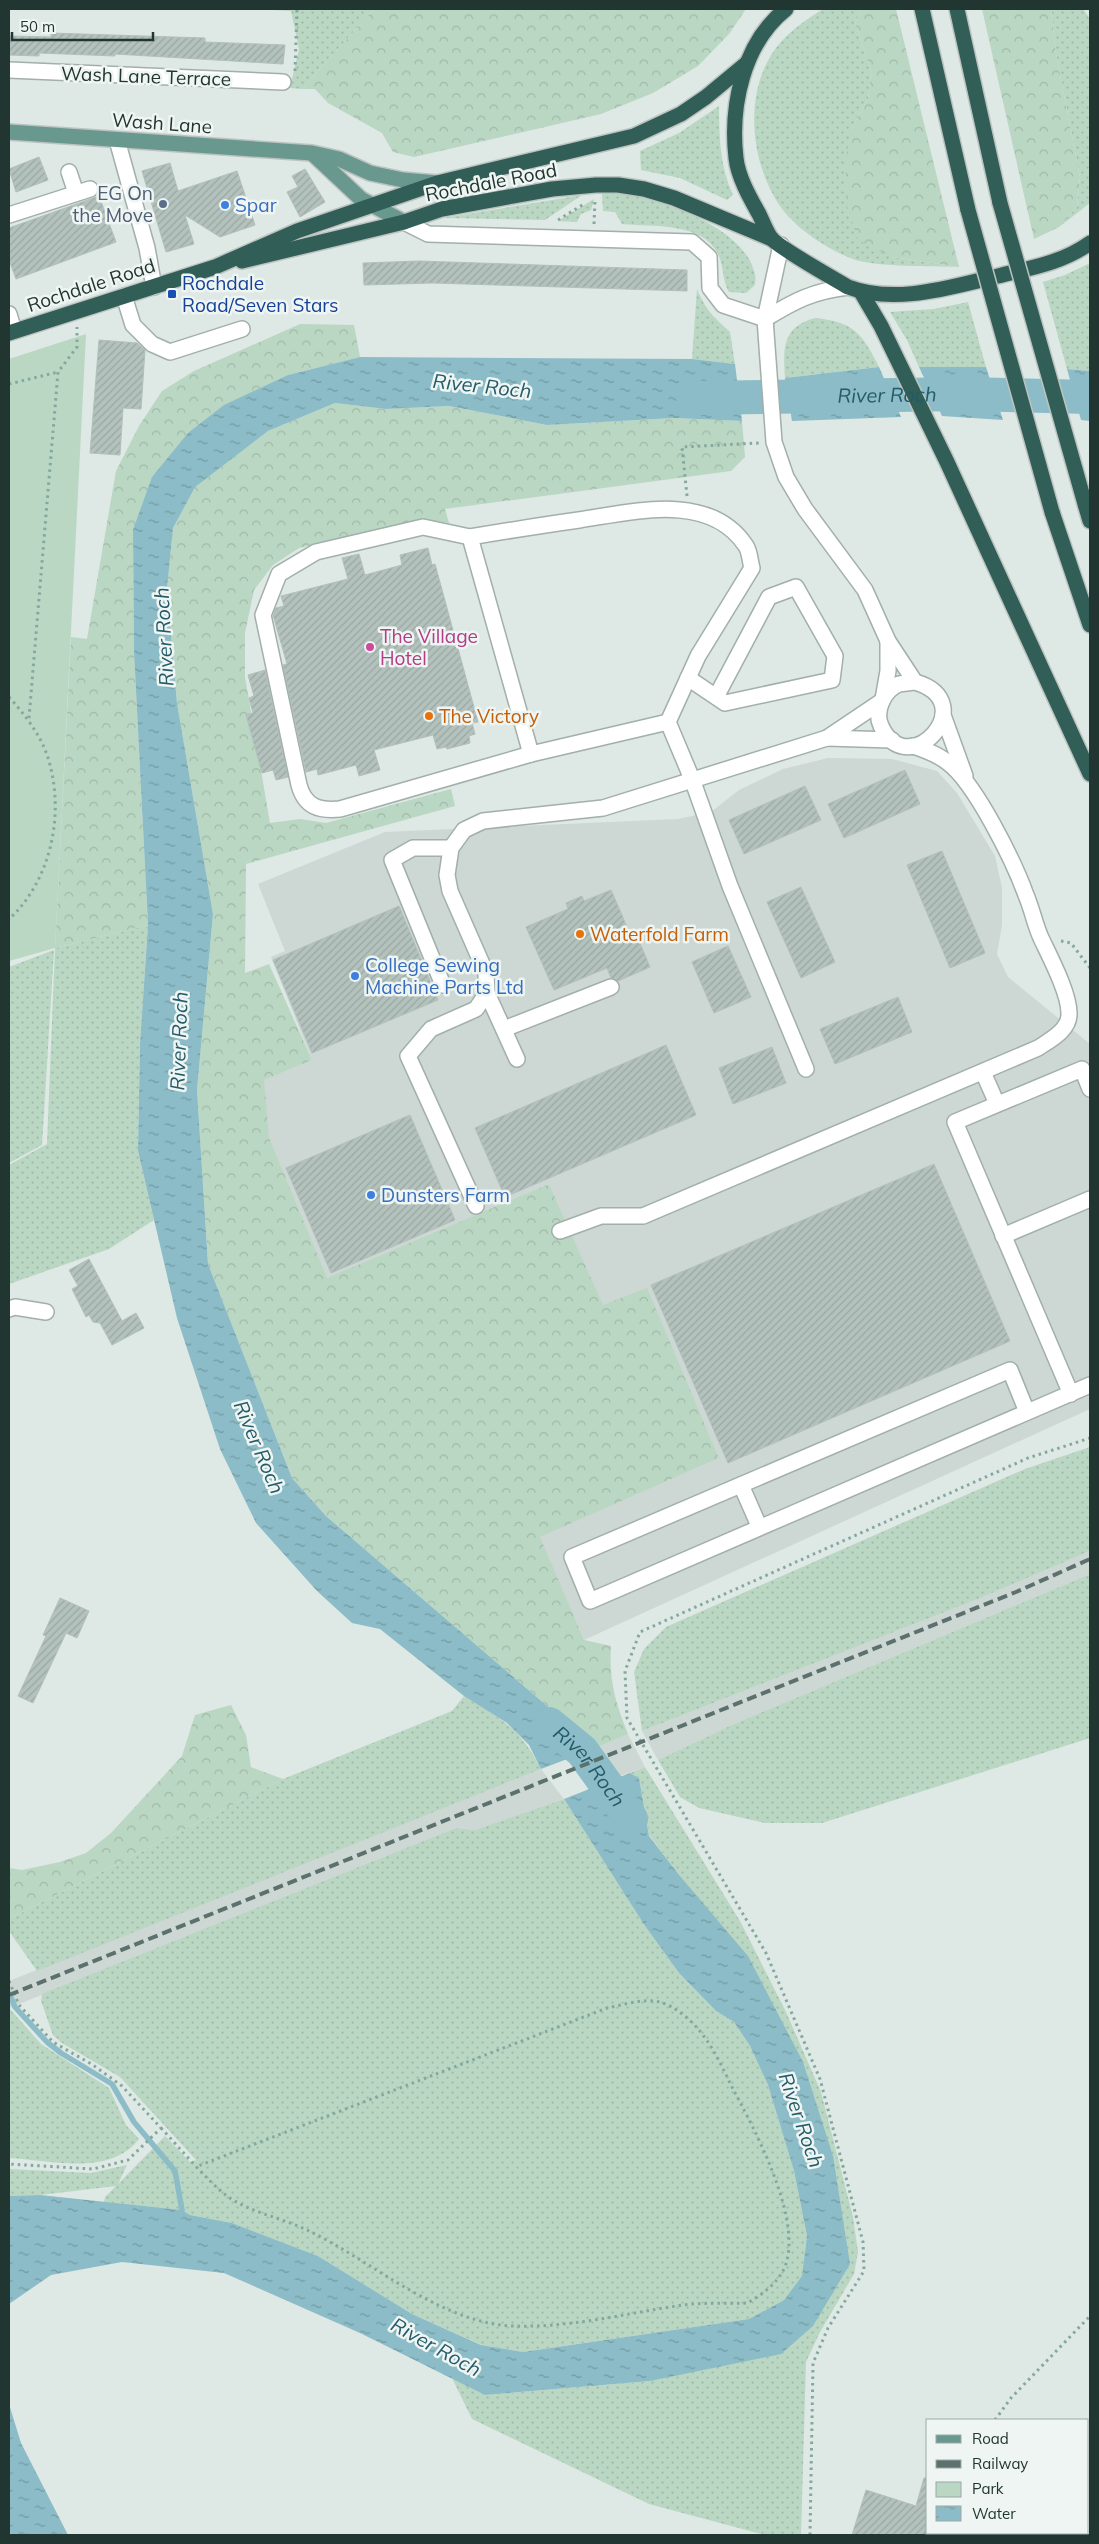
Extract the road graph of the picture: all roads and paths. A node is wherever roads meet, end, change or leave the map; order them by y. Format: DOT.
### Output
graph roads {
  1 [pos="298,9"];
  2 [pos="957,9"];
  3 [pos="780,11"];
  4 [pos="923,12"];
  5 [pos="747,63"];
  6 [pos="9,70"];
  7 [pos="282,82"];
  8 [pos="9,132"];
  9 [pos="118,140"];
  10 [pos="312,153"];
  11 [pos="69,172"];
  12 [pos="437,183"];
  13 [pos="373,206"];
  14 [pos="9,215"];
  15 [pos="594,217"];
  16 [pos="404,222"];
  17 [pos="547,237"];
  18 [pos="776,242"];
  19 [pos="1090,243"];
  20 [pos="215,267"];
  21 [pos="154,287"];
  22 [pos="854,289"];
  23 [pos="124,296"];
  24 [pos="77,311"];
  25 [pos="9,314"];
  26 [pos="764,320"];
  27 [pos="242,329"];
  28 [pos="12,332"];
  29 [pos="58,372"];
  30 [pos="9,384"];
  31 [pos="774,442"];
  32 [pos="689,511"];
  33 [pos="1090,521"];
  34 [pos="470,537"];
  35 [pos="1090,626"];
  36 [pos="888,641"];
  37 [pos="688,678"];
  38 [pos="915,682"];
  39 [pos="9,697"];
  40 [pos="716,697"];
  41 [pos="882,700"];
  42 [pos="943,715"];
  43 [pos="29,718"];
  44 [pos="668,722"];
  45 [pos="827,738"];
  46 [pos="892,740"];
  47 [pos="913,746"];
  48 [pos="531,754"];
  49 [pos="1090,774"];
  50 [pos="692,780"];
  51 [pos="968,785"];
  52 [pos="451,848"];
  53 [pos="9,919"];
  54 [pos="1041,937"];
  55 [pos="1090,968"];
  56 [pos="443,985"];
  57 [pos="611,987"];
  58 [pos="486,993"];
  59 [pos="504,1029"];
  60 [pos="517,1059"];
  61 [pos="806,1069"];
  62 [pos="982,1072"];
  63 [pos="1090,1089"];
  64 [pos="996,1104"];
  65 [pos="1090,1199"];
  66 [pos="476,1206"];
  67 [pos="560,1231"];
  68 [pos="1003,1236"];
  69 [pos="9,1309"];
  70 [pos="46,1312"];
  71 [pos="1090,1385"];
  72 [pos="1071,1394"];
  73 [pos="1027,1412"];
  74 [pos="1090,1438"];
  75 [pos="741,1484"];
  76 [pos="759,1526"];
  77 [pos="9,1981"];
  78 [pos="161,2128"];
  79 [pos="9,2164"];
  80 [pos="198,2166"];
  81 [pos="1090,2316"];
  82 [pos="996,2419"];
  83 [pos="810,2535"];
  1 -- 7 [label="path"];
  2 -- 33 [label="highway, bridge"];
  3 -- 5 [label="highway"];
  4 -- 35 [label="highway, bridge"];
  5 -- 12 [label="highway, Rochdale Road"];
  5 -- 18 [label="highway"];
  6 -- 7 [label="street, Wash Lane Terrace"];
  8 -- 9 [label="main road, Wash Lane"];
  9 -- 10 [label="main road, Wash Lane"];
  9 -- 21 [label="street"];
  10 -- 12 [label="main road, Wash Lane"];
  10 -- 13 [label="main road"];
  11 -- 14 [label="street"];
  12 -- 13 [label="highway, Rochdale Road"];
  13 -- 16 [label="main road"];
  13 -- 20 [label="highway, Rochdale Road"];
  15 -- 17 [label="path"];
  16 -- 17 [label="street"];
  16 -- 18 [label="highway, Rochdale Road"];
  16 -- 20 [label="highway, Rochdale Road"];
  17 -- 26 [label="street"];
  18 -- 22 [label="highway, Rochdale Road"];
  18 -- 26 [label="street"];
  19 -- 22 [label="highway"];
  20 -- 21 [label="highway, Rochdale Road"];
  21 -- 23 [label="highway, Rochdale Road"];
  22 -- 26 [label="street"];
  22 -- 49 [label="highway"];
  23 -- 24 [label="highway, Rochdale Road"];
  23 -- 27 [label="street"];
  24 -- 28 [label="highway, Rochdale Road"];
  24 -- 29 [label="path"];
  25 -- 28 [label="street"];
  26 -- 31 [label="street"];
  29 -- 30 [label="path"];
  29 -- 43 [label="path"];
  31 -- 32 [label="path"];
  31 -- 36 [label="street"];
  32 -- 34 [label="street"];
  32 -- 37 [label="street"];
  34 -- 48 [label="street"];
  34 -- 48 [label="street"];
  36 -- 38 [label="street"];
  36 -- 41 [label="street"];
  37 -- 40 [label="street"];
  37 -- 44 [label="street"];
  38 -- 41 [label="street"];
  38 -- 42 [label="street"];
  39 -- 43 [label="path"];
  40 -- 40 [label="street"];
  41 -- 45 [label="street"];
  41 -- 46 [label="street"];
  42 -- 47 [label="street"];
  42 -- 51 [label="street"];
  43 -- 53 [label="path"];
  44 -- 48 [label="street"];
  44 -- 50 [label="street"];
  45 -- 46 [label="street"];
  45 -- 50 [label="street"];
  46 -- 47 [label="street"];
  47 -- 51 [label="street"];
  50 -- 52 [label="street"];
  50 -- 61 [label="street"];
  51 -- 54 [label="street"];
  52 -- 56 [label="street"];
  52 -- 58 [label="street"];
  54 -- 55 [label="path"];
  54 -- 62 [label="street"];
  57 -- 59 [label="street"];
  58 -- 59 [label="street"];
  58 -- 66 [label="street"];
  59 -- 60 [label="street"];
  62 -- 64 [label="street"];
  62 -- 67 [label="street"];
  63 -- 64 [label="street"];
  64 -- 68 [label="street"];
  65 -- 68 [label="street"];
  68 -- 72 [label="street"];
  69 -- 70 [label="street"];
  71 -- 72 [label="street"];
  72 -- 73 [label="street"];
  73 -- 75 [label="street"];
  73 -- 76 [label="street"];
  74 -- 83 [label="path"];
  75 -- 76 [label="street"];
  75 -- 76 [label="street"];
  77 -- 78 [label="path"];
  78 -- 79 [label="path"];
  78 -- 80 [label="path"];
  80 -- 80 [label="path"];
  81 -- 82 [label="path"];
}
